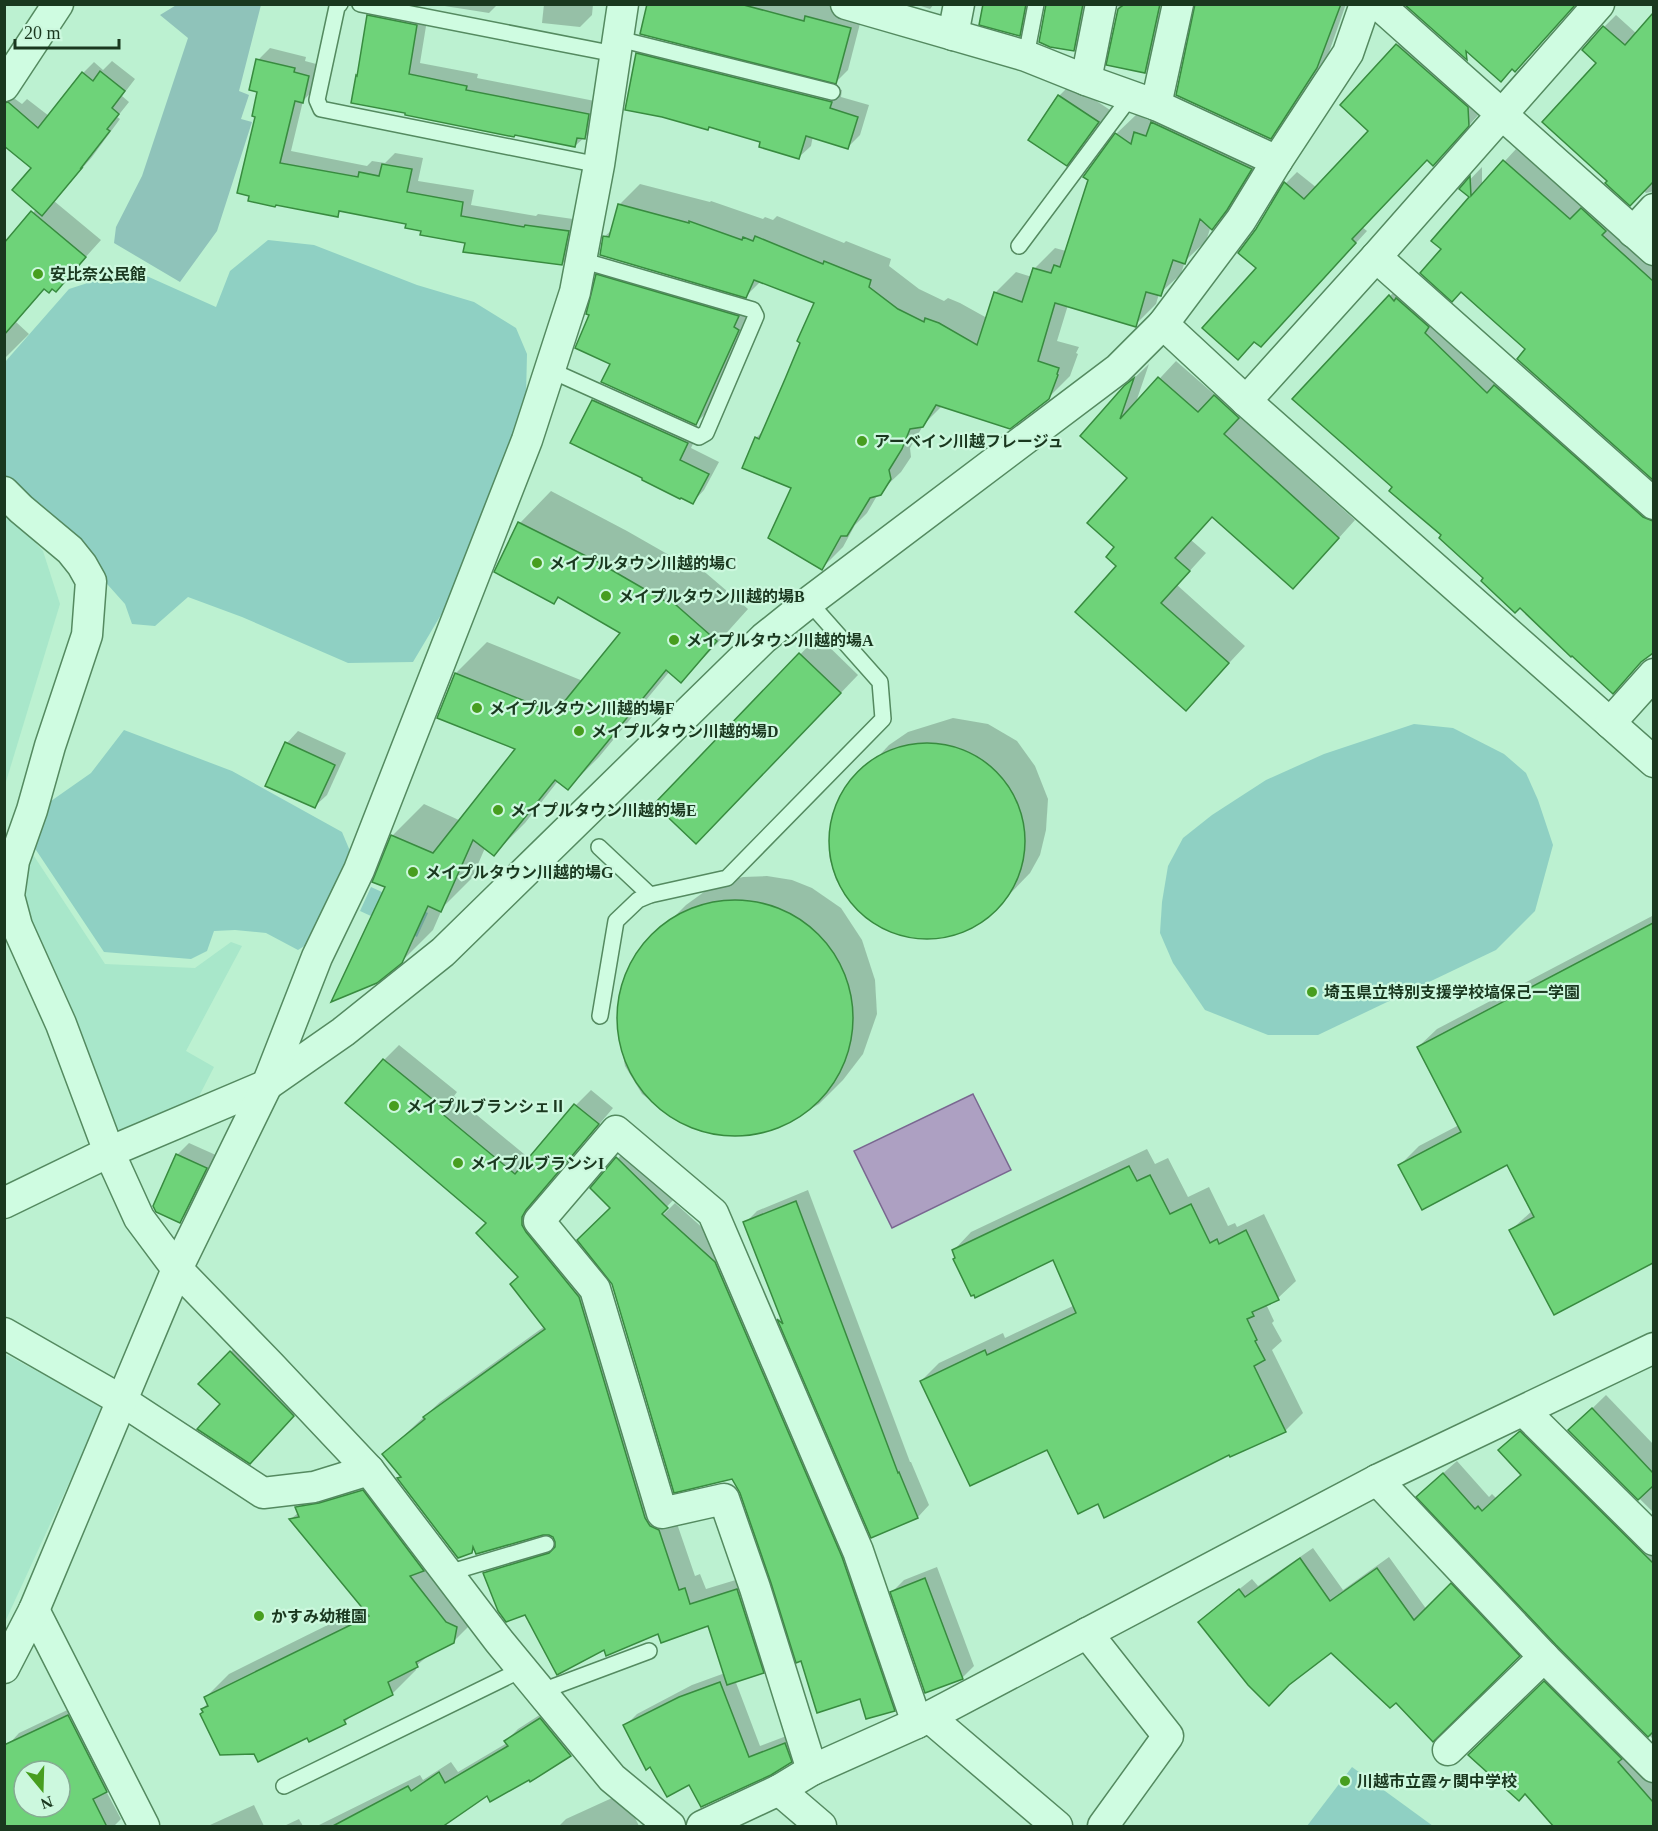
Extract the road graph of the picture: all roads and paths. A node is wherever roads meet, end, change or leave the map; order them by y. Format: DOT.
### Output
graph roads {
  1 [pos="58,4"];
  2 [pos="340,4"];
  3 [pos="360,4"];
  4 [pos="623,4"];
  5 [pos="846,4"];
  6 [pos="959,4"];
  7 [pos="1036,4"];
  8 [pos="1101,4"];
  9 [pos="1178,4"];
  10 [pos="1365,4"];
  11 [pos="1378,4"];
  12 [pos="1599,4"];
  13 [pos="953,35"];
  14 [pos="617,46"];
  15 [pos="1026,56"];
  16 [pos="1086,80"];
  17 [pos="4,86"];
  18 [pos="832,92"];
  19 [pos="1144,101"];
  20 [pos="1502,116"];
  21 [pos="1276,161"];
  22 [pos="599,165"];
  23 [pos="1653,209"];
  24 [pos="1643,242"];
  25 [pos="1019,246"];
  26 [pos="1376,257"];
  27 [pos="581,260"];
  28 [pos="1163,324"];
  29 [pos="550,370"];
  30 [pos="1246,401"];
  31 [pos="4,492"];
  32 [pos="1653,504"];
  33 [pos="809,602"];
  34 [pos="1653,674"];
  35 [pos="1610,723"];
  36 [pos="1653,762"];
  37 [pos="599,847"];
  38 [pos="650,895"];
  39 [pos="600,1016"];
  40 [pos="267,1085"];
  41 [pos="109,1152"];
  42 [pos="4,1203"];
  43 [pos="177,1269"];
  44 [pos="4,1333"];
  45 [pos="1652,1351"];
  46 [pos="121,1400"];
  47 [pos="1524,1411"];
  48 [pos="369,1470"];
  49 [pos="1377,1480"];
  50 [pos="1653,1540"];
  51 [pos="546,1544"];
  52 [pos="447,1573"];
  53 [pos="34,1610"];
  54 [pos="1087,1632"];
  55 [pos="650,1651"];
  56 [pos="1544,1657"];
  57 [pos="4,1668"];
  58 [pos="533,1680"];
  59 [pos="923,1720"];
  60 [pos="1448,1750"];
  61 [pos="1653,1767"];
  62 [pos="812,1770"];
  63 [pos="284,1786"];
  64 [pos="779,1790"];
  65 [pos="144,1827"];
  66 [pos="670,1827"];
  67 [pos="702,1827"];
  68 [pos="821,1827"];
  69 [pos="1057,1827"];
  70 [pos="1103,1827"];
  1 -- 17 [label="street"];
  2 -- 22 [label="lane"];
  3 -- 14 [label="lane"];
  4 -- 14 [label="street"];
  5 -- 13 [label="street"];
  6 -- 13 [label="street"];
  7 -- 15 [label="lane"];
  8 -- 16 [label="street"];
  9 -- 19 [label="street"];
  10 -- 21 [label="street"];
  11 -- 20 [label="street"];
  12 -- 20 [label="street"];
  13 -- 15 [label="street"];
  14 -- 18 [label="lane"];
  14 -- 22 [label="street"];
  15 -- 16 [label="street"];
  16 -- 19 [label="street"];
  19 -- 21 [label="street"];
  19 -- 25 [label="lane"];
  20 -- 24 [label="street"];
  20 -- 26 [label="street"];
  21 -- 28 [label="street"];
  22 -- 27 [label="street"];
  23 -- 24 [label="street"];
  26 -- 30 [label="street"];
  26 -- 32 [label="street"];
  27 -- 29 [label="street"];
  27 -- 29 [label="lane"];
  28 -- 30 [label="street"];
  28 -- 33 [label="street"];
  29 -- 40 [label="street"];
  30 -- 35 [label="street"];
  31 -- 41 [label="street"];
  33 -- 38 [label="lane"];
  33 -- 40 [label="street"];
  34 -- 35 [label="street"];
  35 -- 36 [label="street"];
  37 -- 38 [label="lane"];
  38 -- 39 [label="lane"];
  40 -- 41 [label="street"];
  40 -- 43 [label="street"];
  41 -- 42 [label="street"];
  41 -- 43 [label="street"];
  43 -- 46 [label="street"];
  43 -- 48 [label="street"];
  44 -- 46 [label="street"];
  45 -- 47 [label="street"];
  46 -- 48 [label="street"];
  46 -- 53 [label="street"];
  47 -- 49 [label="street"];
  47 -- 50 [label="street"];
  48 -- 52 [label="street"];
  49 -- 54 [label="street"];
  49 -- 56 [label="street"];
  51 -- 52 [label="lane"];
  52 -- 58 [label="street"];
  53 -- 57 [label="street"];
  53 -- 65 [label="street"];
  54 -- 59 [label="street"];
  54 -- 70 [label="street"];
  55 -- 58 [label="lane"];
  56 -- 60 [label="street"];
  56 -- 61 [label="street"];
  58 -- 63 [label="lane"];
  58 -- 66 [label="street"];
  59 -- 62 [label="street"];
  59 -- 62 [label="street"];
  59 -- 69 [label="street"];
  62 -- 64 [label="street"];
  64 -- 67 [label="street"];
  64 -- 68 [label="street"];
}
